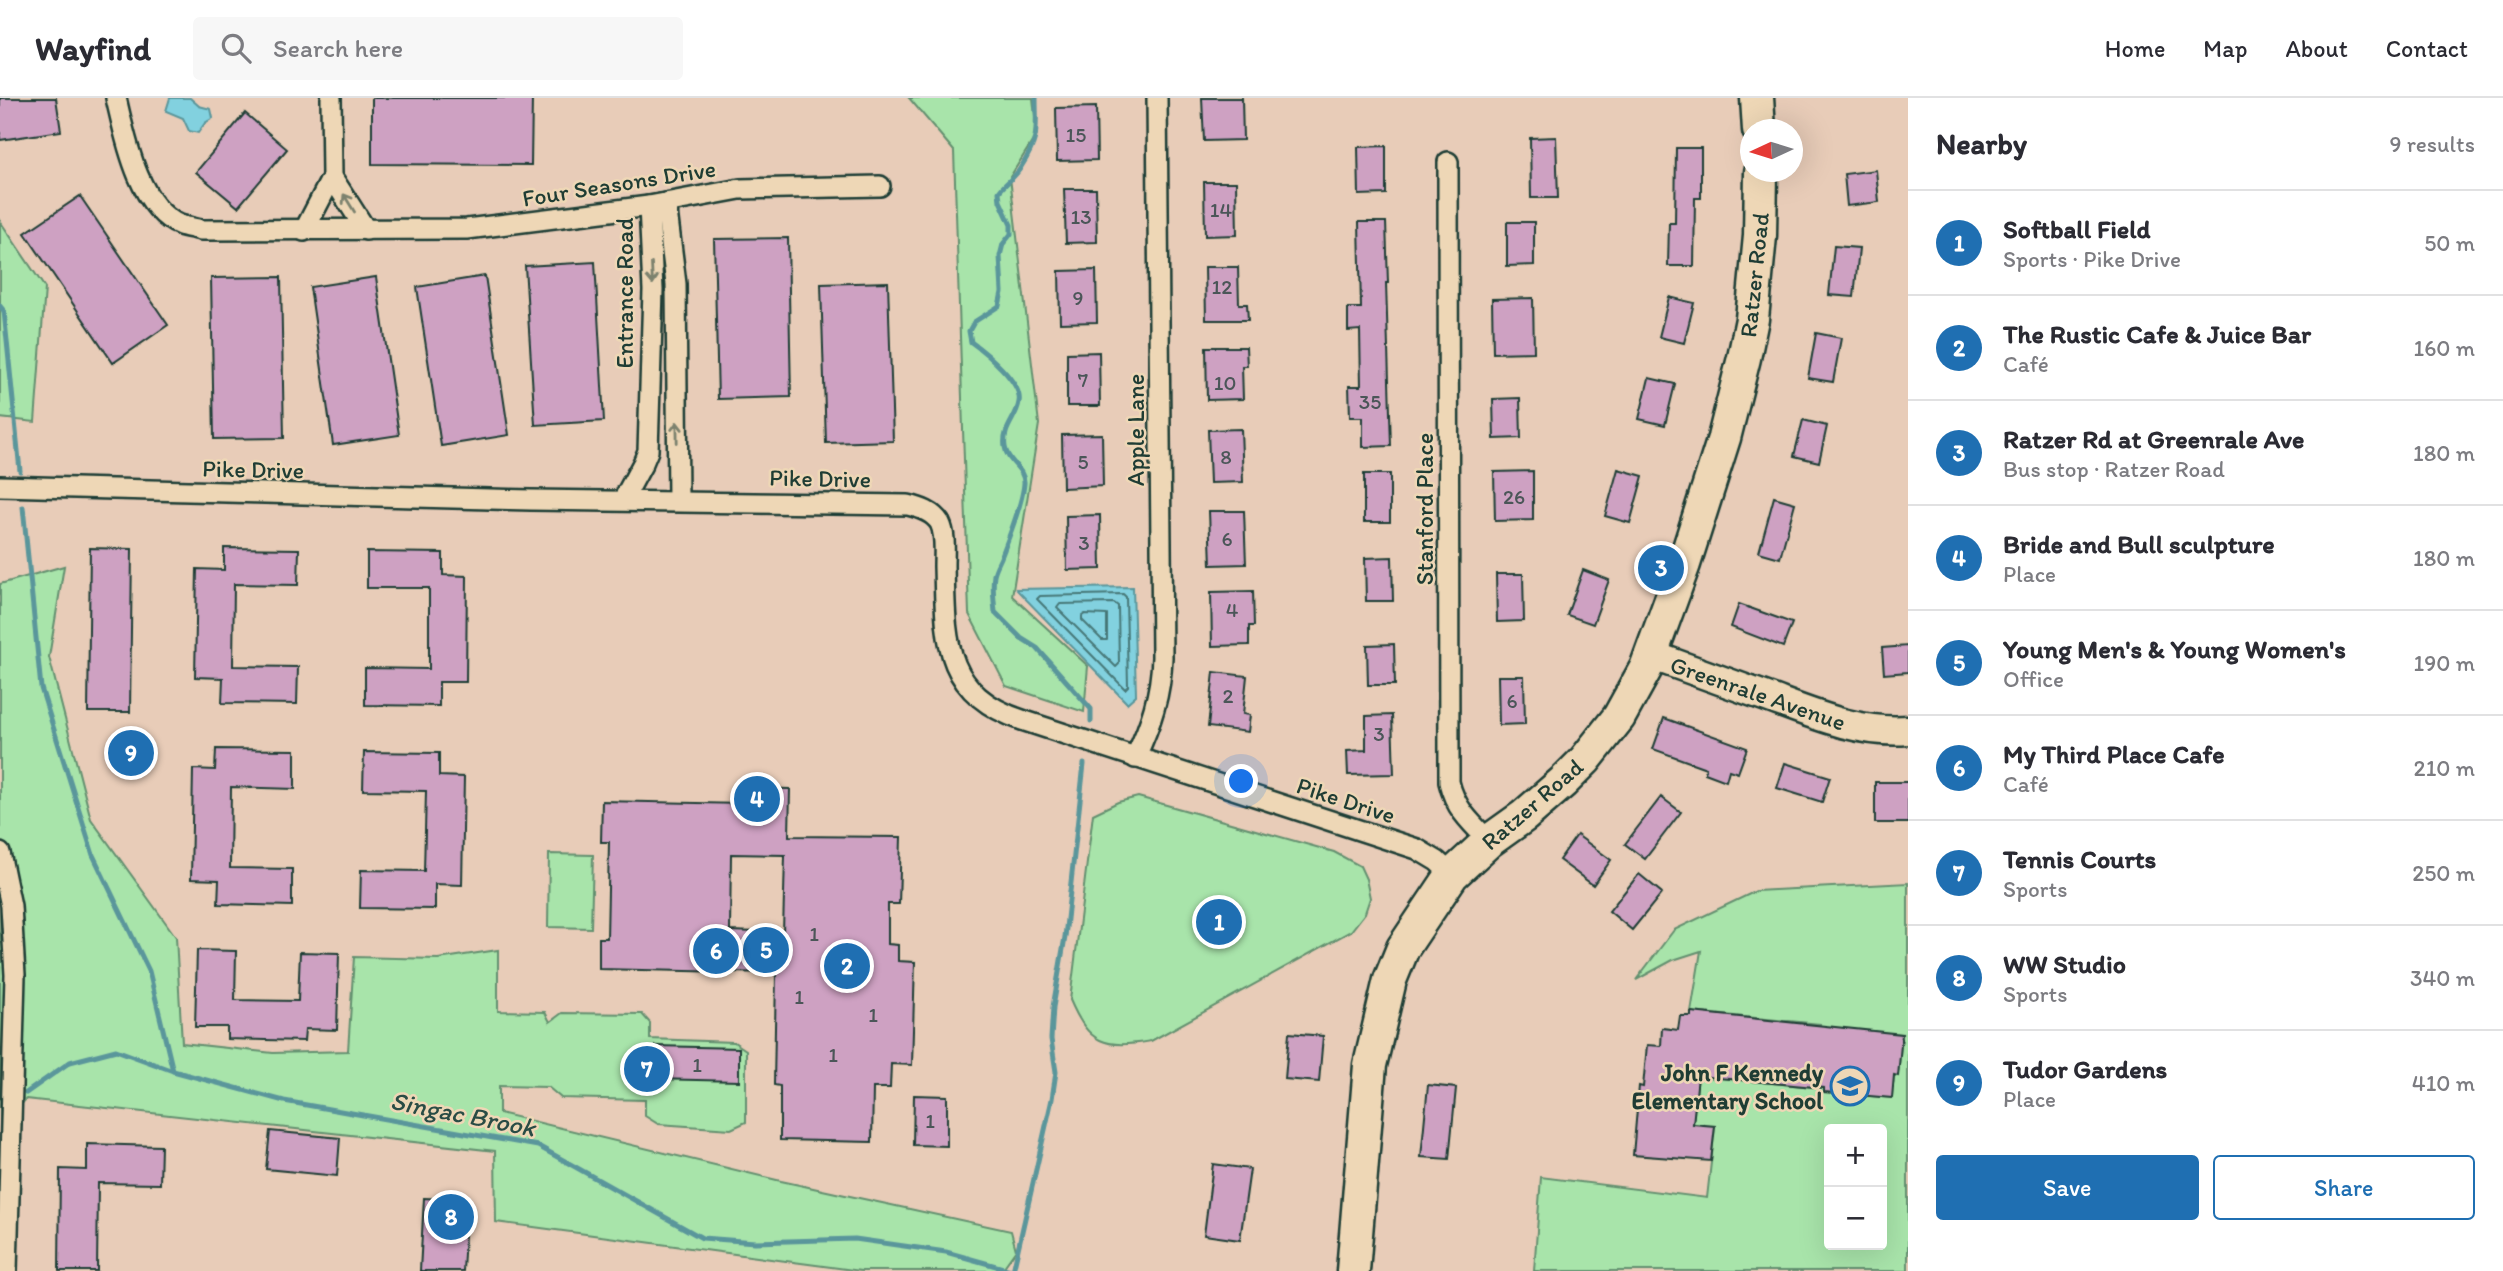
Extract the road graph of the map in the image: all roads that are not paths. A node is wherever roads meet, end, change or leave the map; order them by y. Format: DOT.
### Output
graph roads {
  1 [pos="116,98"];
  2 [pos="331,98"];
  3 [pos="1157,98"];
  4 [pos="1757,98"];
  5 [pos="1758,119"];
  6 [pos="1448,162"];
  7 [pos="332,177"];
  8 [pos="1761,182"];
  9 [pos="880,187"];
  10 [pos="657,204"];
  11 [pos="366,230"];
  12 [pos="304,231"];
  13 [pos="676,380"];
  14 [pos="649,381"];
  15 [pos="0,486"];
  16 [pos="623,500"];
  17 [pos="678,500"];
  18 [pos="1651,654"];
  19 [pos="1908,730"];
  20 [pos="1135,758"];
  21 [pos="1489,841"];
  22 [pos="0,853"];
  23 [pos="1452,875"];
  24 [pos="8,1271"];
  25 [pos="1353,1271"];
  1 -- 12 [label="street, Four Seasons Drive"];
  2 -- 7 [label="street"];
  3 -- 20 [label="street, Apple Lane"];
  4 -- 5 [label="main road"];
  6 -- 21 [label="street, Stanford Place"];
  11 -- 7 [label="street, one-way"];
  7 -- 12 [label="street"];
  8 -- 18 [label="main road, Ratzer Road"];
  9 -- 10 [label="street, Four Seasons Drive"];
  10 -- 11 [label="street, Four Seasons Drive"];
  10 -- 13 [label="street, Entrance Road"];
  10 -- 14 [label="street, Entrance Road, one-way"];
  11 -- 12 [label="street, Four Seasons Drive"];
  13 -- 14 [label="street, Entrance Road"];
  17 -- 13 [label="street, Entrance Road, one-way"];
  14 -- 16 [label="street, Entrance Road"];
  15 -- 16 [label="street, Pike Drive"];
  16 -- 17 [label="street, Pike Drive"];
  17 -- 20 [label="street, Pike Drive"];
  18 -- 19 [label="street, Greenrale Avenue"];
  18 -- 21 [label="main road, Ratzer Road"];
  20 -- 23 [label="street, Pike Drive"];
  21 -- 23 [label="main road, Ratzer Road"];
  22 -- 24 [label="street"];
  23 -- 25 [label="main road, Ratzer Road"];
}
